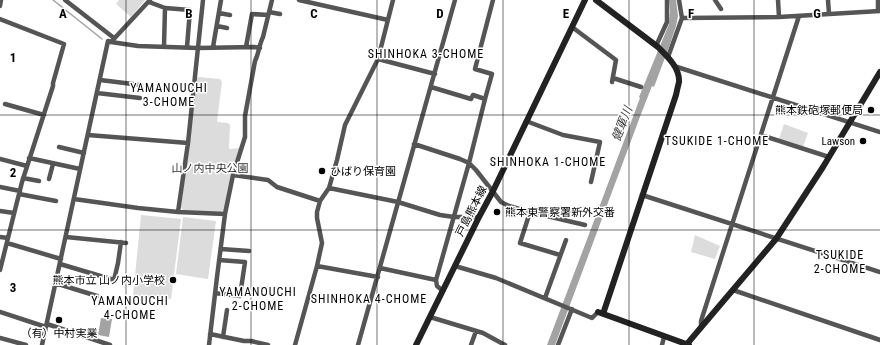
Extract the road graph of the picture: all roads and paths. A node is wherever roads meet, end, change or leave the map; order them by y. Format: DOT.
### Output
graph roads {
  1 [pos="1,0"];
  2 [pos="65,0"];
  3 [pos="203,0"];
  4 [pos="221,0"];
  5 [pos="272,0"];
  6 [pos="299,0"];
  7 [pos="393,0"];
  8 [pos="455,0"];
  9 [pos="493,0"];
  10 [pos="586,0"];
  11 [pos="596,0"];
  12 [pos="667,0"];
  13 [pos="679,0"];
  14 [pos="715,0"];
  15 [pos="778,0"];
  16 [pos="828,0"];
  17 [pos="878,0"];
  18 [pos="150,1"];
  19 [pos="0,6"];
  20 [pos="165,8"];
  21 [pos="721,9"];
  22 [pos="879,11"];
  23 [pos="219,13"];
  24 [pos="268,14"];
  25 [pos="280,14"];
  26 [pos="829,14"];
  27 [pos="230,15"];
  28 [pos="799,16"];
  29 [pos="779,17"];
  30 [pos="682,18"];
  31 [pos="0,19"];
  32 [pos="388,20"];
  33 [pos="217,26"];
  34 [pos="572,27"];
  35 [pos="227,28"];
  36 [pos="112,40"];
  37 [pos="164,46"];
  38 [pos="657,46"];
  39 [pos="187,47"];
  40 [pos="213,47"];
  41 [pos="246,47"];
  42 [pos="198,48"];
  43 [pos="260,48"];
  44 [pos="667,56"];
  45 [pos="378,59"];
  46 [pos="674,66"];
  47 [pos="880,72"];
  48 [pos="435,74"];
  49 [pos="100,80"];
  50 [pos="142,85"];
  51 [pos="430,87"];
  52 [pos="641,87"];
  53 [pos="97,93"];
  54 [pos="140,98"];
  55 [pos="773,98"];
  56 [pos="485,99"];
  57 [pos="5,104"];
  58 [pos="44,115"];
  59 [pos="526,121"];
  60 [pos="850,123"];
  61 [pos="880,132"];
  62 [pos="88,135"];
  63 [pos="761,135"];
  64 [pos="188,142"];
  65 [pos="414,144"];
  66 [pos="59,147"];
  67 [pos="84,153"];
  68 [pos="829,157"];
  69 [pos="29,158"];
  70 [pos="0,160"];
  71 [pos="469,163"];
  72 [pos="53,164"];
  73 [pos="27,166"];
  74 [pos="80,169"];
  75 [pos="233,175"];
  76 [pos="23,178"];
  77 [pos="49,179"];
  78 [pos="39,181"];
  79 [pos="591,182"];
  80 [pos="0,187"];
  81 [pos="330,188"];
  82 [pos="493,191"];
  83 [pos="19,192"];
  84 [pos="642,195"];
  85 [pos="74,199"];
  86 [pos="56,201"];
  87 [pos="320,201"];
  88 [pos="398,202"];
  89 [pos="0,211"];
  90 [pos="178,212"];
  91 [pos="530,212"];
  92 [pos="14,213"];
  93 [pos="225,214"];
  94 [pos="453,217"];
  95 [pos="479,217"];
  96 [pos="585,225"];
  97 [pos="732,225"];
  98 [pos="0,237"];
  99 [pos="66,237"];
  100 [pos="776,239"];
  101 [pos="7,240"];
  102 [pos="566,240"];
  103 [pos="2,249"];
  104 [pos="221,249"];
  105 [pos="249,251"];
  106 [pos="560,255"];
  107 [pos="219,260"];
  108 [pos="60,261"];
  109 [pos="317,266"];
  110 [pos="455,266"];
  111 [pos="0,268"];
  112 [pos="380,268"];
  113 [pos="880,272"];
  114 [pos="378,277"];
  115 [pos="436,280"];
  116 [pos="55,283"];
  117 [pos="733,290"];
  118 [pos="443,291"];
  119 [pos="215,293"];
  120 [pos="98,296"];
  121 [pos="545,298"];
  122 [pos="572,309"];
  123 [pos="227,310"];
  124 [pos="0,312"];
  125 [pos="601,313"];
  126 [pos="430,317"];
  127 [pos="47,325"];
  128 [pos="701,328"];
  129 [pos="476,331"];
  130 [pos="210,334"];
  131 [pos="223,337"];
  132 [pos="664,337"];
  133 [pos="0,338"];
  134 [pos="880,340"];
  135 [pos="244,343"];
  136 [pos="250,343"];
  137 [pos="26,345"];
  138 [pos="42,345"];
  139 [pos="110,345"];
  140 [pos="209,345"];
  141 [pos="268,345"];
  142 [pos="295,345"];
  143 [pos="358,345"];
  144 [pos="416,345"];
  145 [pos="471,345"];
  146 [pos="505,345"];
  147 [pos="558,345"];
  148 [pos="662,345"];
  149 [pos="688,345"];
  1 -- 19 [label="street"];
  2 -- 36 [label="street"];
  3 -- 42 [label="street"];
  4 -- 23 [label="street"];
  5 -- 24 [label="street"];
  6 -- 32 [label="street"];
  7 -- 32 [label="street"];
  8 -- 48 [label="street"];
  9 -- 56 [label="street"];
  10 -- 34 [label="street, 戸島熊本線"];
  11 -- 38 [label="street"];
  12 -- 38 [label="street"];
  13 -- 30 [label="street"];
  14 -- 21 [label="street"];
  15 -- 29 [label="street"];
  16 -- 26 [label="street"];
  17 -- 22 [label="street"];
  18 -- 20 [label="street"];
  18 -- 36 [label="street"];
  20 -- 37 [label="street"];
  20 -- 39 [label="street"];
  22 -- 26 [label="street"];
  23 -- 27 [label="street"];
  23 -- 33 [label="street"];
  24 -- 25 [label="street"];
  24 -- 41 [label="street"];
  24 -- 43 [label="street"];
  26 -- 28 [label="street"];
  28 -- 29 [label="street"];
  28 -- 55 [label="street"];
  29 -- 30 [label="street"];
  30 -- 44 [label="street"];
  31 -- 58 [label="street"];
  32 -- 45 [label="street"];
  33 -- 35 [label="street"];
  33 -- 40 [label="street"];
  34 -- 52 [label="street"];
  34 -- 59 [label="street, 戸島熊本線"];
  36 -- 37 [label="street"];
  36 -- 49 [label="street"];
  37 -- 39 [label="street"];
  38 -- 44 [label="street"];
  39 -- 42 [label="street"];
  40 -- 41 [label="street"];
  40 -- 42 [label="street"];
  41 -- 43 [label="street"];
  42 -- 64 [label="street"];
  43 -- 75 [label="street"];
  44 -- 46 [label="street"];
  45 -- 48 [label="street"];
  45 -- 81 [label="street"];
  46 -- 55 [label="street"];
  46 -- 84 [label="street"];
  47 -- 60 [label="street"];
  48 -- 51 [label="street"];
  49 -- 50 [label="street"];
  49 -- 53 [label="street"];
  51 -- 56 [label="street"];
  51 -- 65 [label="street"];
  53 -- 54 [label="street"];
  53 -- 62 [label="street"];
  55 -- 60 [label="street"];
  55 -- 63 [label="street"];
  56 -- 71 [label="street"];
  57 -- 58 [label="street"];
  58 -- 69 [label="street"];
  59 -- 79 [label="street"];
  59 -- 82 [label="street, 戸島熊本線"];
  60 -- 61 [label="street"];
  60 -- 68 [label="street"];
  62 -- 64 [label="street"];
  62 -- 67 [label="street"];
  63 -- 68 [label="street"];
  63 -- 97 [label="street"];
  64 -- 90 [label="street"];
  65 -- 71 [label="street"];
  65 -- 88 [label="street"];
  66 -- 67 [label="street"];
  67 -- 74 [label="street"];
  68 -- 100 [label="street"];
  69 -- 72 [label="street"];
  69 -- 73 [label="street"];
  70 -- 73 [label="street"];
  71 -- 82 [label="street"];
  71 -- 94 [label="street"];
  72 -- 74 [label="street"];
  72 -- 77 [label="street"];
  73 -- 76 [label="street"];
  74 -- 85 [label="street"];
  75 -- 87 [label="street"];
  75 -- 93 [label="street"];
  76 -- 78 [label="street"];
  76 -- 83 [label="street"];
  80 -- 83 [label="street"];
  81 -- 87 [label="street"];
  81 -- 88 [label="street"];
  82 -- 91 [label="street"];
  82 -- 95 [label="street, 戸島熊本線"];
  83 -- 86 [label="street"];
  83 -- 92 [label="street"];
  84 -- 97 [label="street"];
  84 -- 125 [label="street"];
  85 -- 90 [label="street"];
  85 -- 99 [label="street"];
  87 -- 109 [label="street"];
  88 -- 94 [label="street"];
  88 -- 112 [label="street"];
  89 -- 92 [label="street"];
  90 -- 93 [label="street"];
  91 -- 96 [label="street"];
  91 -- 106 [label="street"];
  92 -- 101 [label="street"];
  93 -- 104 [label="street"];
  94 -- 95 [label="street"];
  94 -- 115 [label="street"];
  95 -- 110 [label="street, 戸島熊本線"];
  97 -- 100 [label="street"];
  97 -- 128 [label="street"];
  98 -- 101 [label="street"];
  99 -- 108 [label="street"];
  99 -- 108 [label="street"];
  100 -- 113 [label="street"];
  100 -- 117 [label="street"];
  101 -- 103 [label="street"];
  101 -- 108 [label="street"];
  102 -- 106 [label="street"];
  103 -- 111 [label="street"];
  104 -- 105 [label="street"];
  104 -- 107 [label="street"];
  106 -- 121 [label="street"];
  107 -- 119 [label="street"];
  107 -- 119 [label="street"];
  108 -- 116 [label="street"];
  109 -- 114 [label="street"];
  109 -- 142 [label="street"];
  110 -- 118 [label="street, 戸島熊本線"];
  110 -- 121 [label="street"];
  112 -- 114 [label="street"];
  112 -- 115 [label="street"];
  114 -- 143 [label="street"];
  115 -- 118 [label="street"];
  116 -- 120 [label="street"];
  116 -- 127 [label="street"];
  117 -- 128 [label="street"];
  117 -- 134 [label="street"];
  118 -- 126 [label="street, 戸島熊本線"];
  119 -- 130 [label="street"];
  121 -- 122 [label="street"];
  122 -- 125 [label="street"];
  122 -- 147 [label="street"];
  123 -- 131 [label="street"];
  124 -- 127 [label="street"];
  125 -- 132 [label="street"];
  126 -- 129 [label="street"];
  126 -- 144 [label="street, 戸島熊本線"];
  127 -- 138 [label="street"];
  127 -- 139 [label="street"];
  128 -- 149 [label="street"];
  129 -- 145 [label="street"];
  129 -- 146 [label="street"];
  130 -- 131 [label="street"];
  130 -- 140 [label="street"];
  131 -- 135 [label="street"];
  132 -- 148 [label="street"];
  132 -- 149 [label="street"];
  133 -- 137 [label="street"];
  135 -- 136 [label="street"];
  136 -- 141 [label="street"];
}
